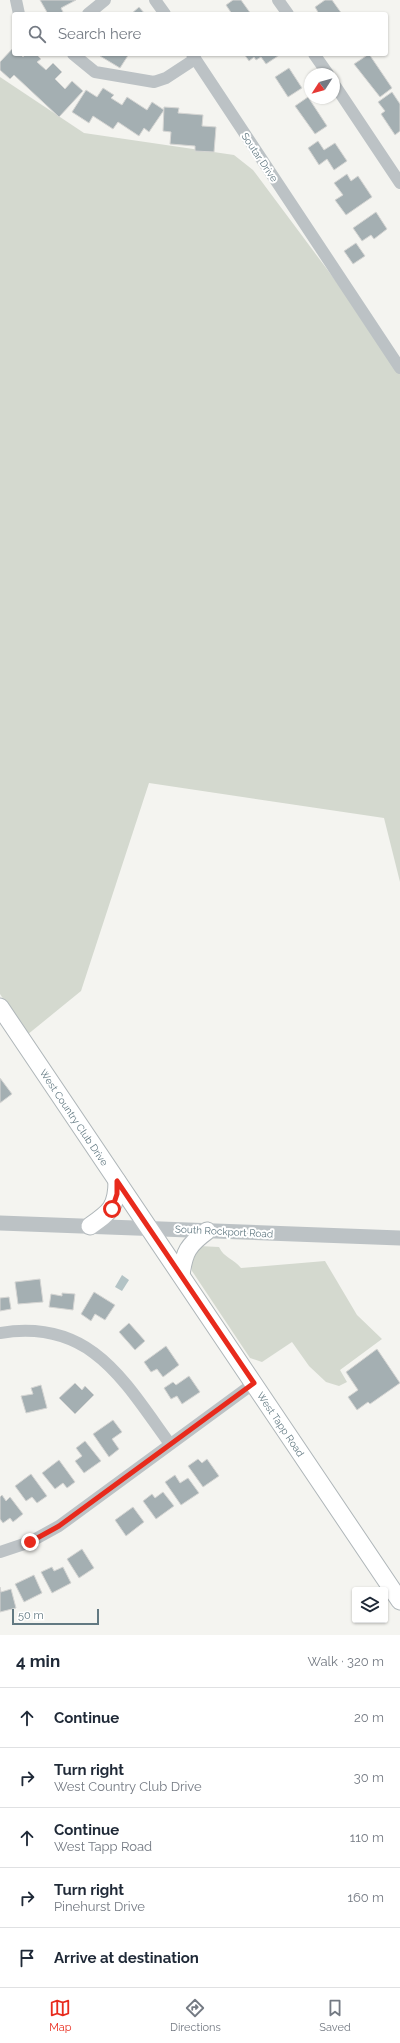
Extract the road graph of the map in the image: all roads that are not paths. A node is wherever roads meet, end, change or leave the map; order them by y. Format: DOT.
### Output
graph roads {
  1 [pos="16,0"];
  2 [pos="105,0"];
  3 [pos="155,0"];
  4 [pos="278,0"];
  5 [pos="18,12"];
  6 [pos="90,12"];
  7 [pos="164,12"];
  8 [pos="287,12"];
  9 [pos="75,56"];
  10 [pos="315,56"];
  11 [pos="193,57"];
  12 [pos="324,68"];
  13 [pos="340,93"];
  14 [pos="400,183"];
  15 [pos="400,368"];
  16 [pos="0,1007"];
  17 [pos="117,1181"];
  18 [pos="0,1223"];
  19 [pos="90,1226"];
  20 [pos="149,1228"];
  21 [pos="207,1231"];
  22 [pos="400,1238"];
  23 [pos="181,1275"];
  24 [pos="0,1333"];
  25 [pos="254,1383"];
  26 [pos="170,1444"];
  27 [pos="0,1552"];
  28 [pos="400,1601"];
  1 -- 5 [label="street"];
  2 -- 6 [label="street"];
  3 -- 7 [label="street"];
  4 -- 8 [label="street"];
  9 -- 11 [label="street, Soutar Drive"];
  10 -- 12 [label="street"];
  11 -- 15 [label="street, Soutar Drive"];
  13 -- 14 [label="street"];
  16 -- 17 [label="main road, West Country Club Drive"];
  17 -- 19 [label="main road"];
  17 -- 20 [label="main road, West Country Club Drive"];
  18 -- 19 [label="street, South Rockport Road"];
  19 -- 20 [label="street, South Rockport Road"];
  20 -- 21 [label="street, South Rockport Road"];
  20 -- 23 [label="main road, West Tapp Road"];
  21 -- 22 [label="street, South Rockport Road"];
  21 -- 23 [label="main road"];
  23 -- 25 [label="main road, West Tapp Road"];
  24 -- 26 [label="street"];
  25 -- 26 [label="street"];
  25 -- 28 [label="main road, West Tapp Road"];
  26 -- 27 [label="street"];
}
